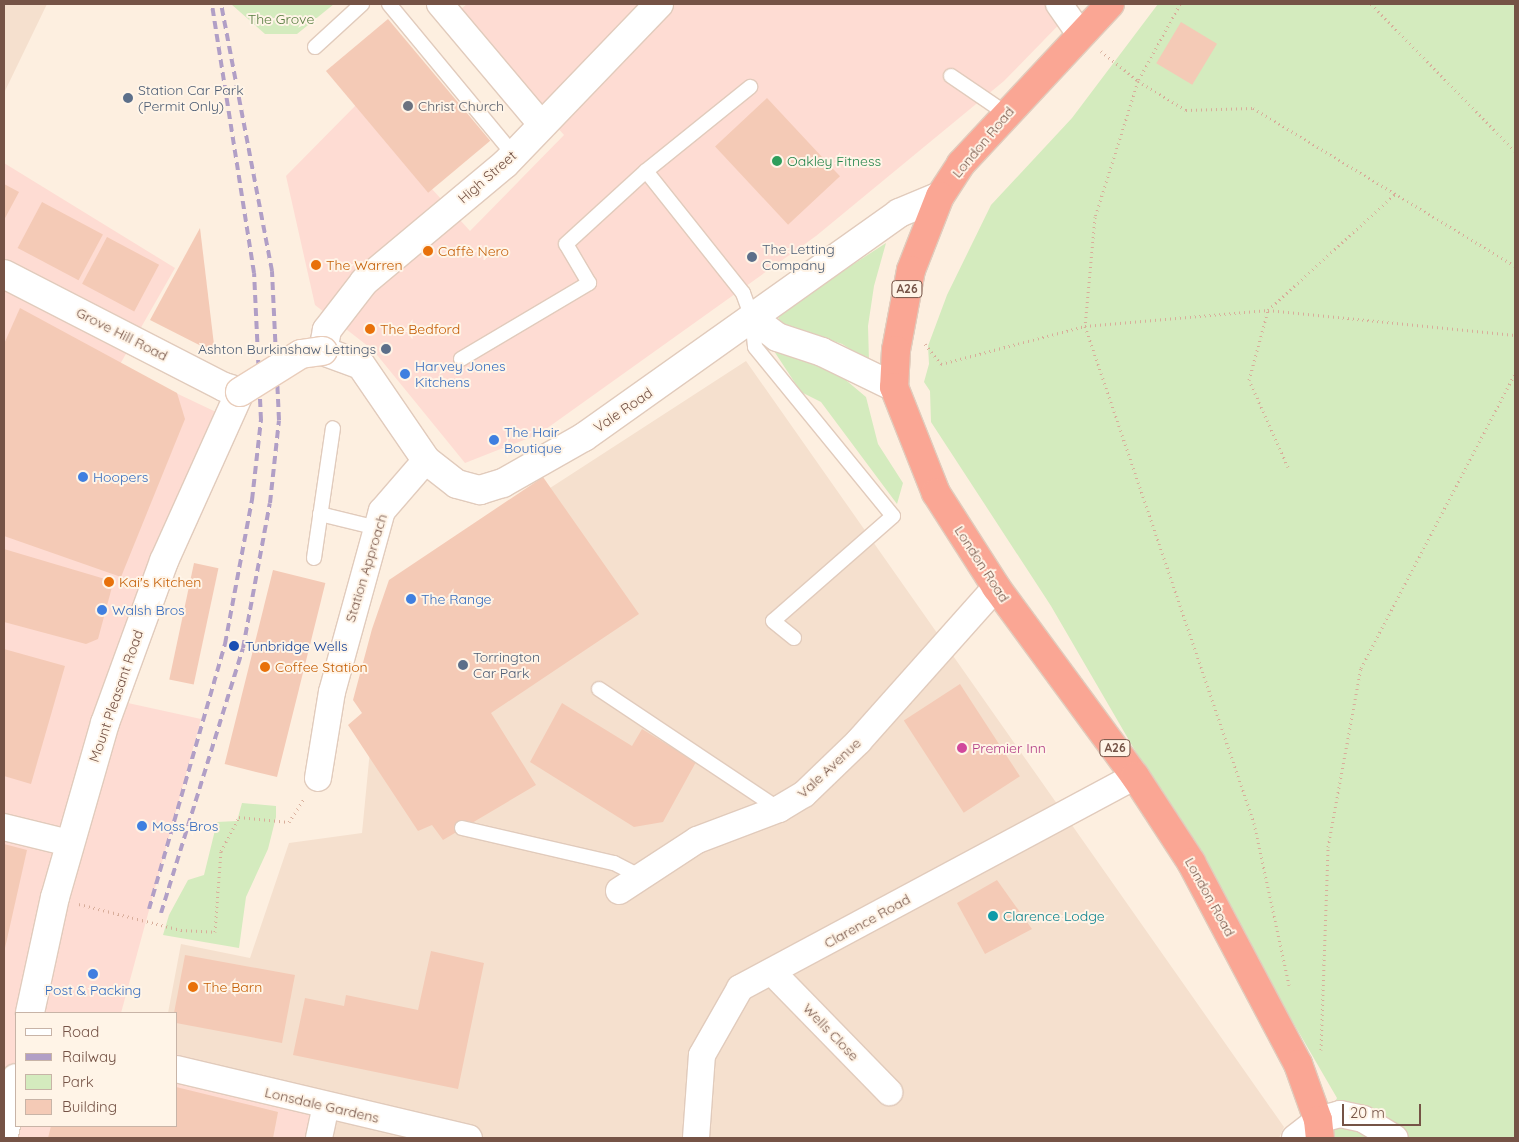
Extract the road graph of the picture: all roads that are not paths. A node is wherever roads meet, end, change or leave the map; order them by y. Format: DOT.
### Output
graph roads {
  1 [pos="362,4"];
  2 [pos="390,4"];
  3 [pos="440,4"];
  4 [pos="658,4"];
  5 [pos="1059,4"];
  6 [pos="1110,4"];
  7 [pos="1080,34"];
  8 [pos="315,48"];
  9 [pos="951,76"];
  10 [pos="750,87"];
  11 [pos="1007,114"];
  12 [pos="542,125"];
  13 [pos="514,155"];
  14 [pos="646,171"];
  15 [pos="940,196"];
  16 [pos="5,278"];
  17 [pos="752,318"];
  18 [pos="323,351"];
  19 [pos="461,359"];
  20 [pos="894,387"];
  21 [pos="240,392"];
  22 [pos="333,428"];
  23 [pos="426,460"];
  24 [pos="320,514"];
  25 [pos="377,528"];
  26 [pos="314,558"];
  27 [pos="996,588"];
  28 [pos="794,638"];
  29 [pos="599,689"];
  30 [pos="1135,776"];
  31 [pos="318,778"];
  32 [pos="779,809"];
  33 [pos="4,827"];
  34 [pos="462,828"];
  35 [pos="69,843"];
  36 [pos="640,876"];
  37 [pos="619,891"];
  38 [pos="772,972"];
  39 [pos="30,1012"];
  40 [pos="178,1069"];
  41 [pos="15,1083"];
  42 [pos="889,1092"];
  43 [pos="326,1106"];
  44 [pos="1319,1129"];
  45 [pos="4,1135"];
  46 [pos="319,1138"];
  47 [pos="469,1138"];
  48 [pos="696,1138"];
  49 [pos="1295,1138"];
  50 [pos="1395,1138"];
  1 -- 8 [label="lane"];
  2 -- 13 [label="lane"];
  3 -- 12 [label="street"];
  4 -- 12 [label="street, High Street"];
  5 -- 7 [label="street"];
  6 -- 7 [label="highway, London Road / A26"];
  7 -- 11 [label="highway, London Road / A26"];
  9 -- 11 [label="lane"];
  10 -- 14 [label="lane"];
  11 -- 15 [label="highway, London Road / A26"];
  12 -- 13 [label="street, High Street"];
  13 -- 18 [label="street, High Street"];
  14 -- 17 [label="lane"];
  14 -- 19 [label="lane"];
  15 -- 17 [label="street, Vale Road"];
  15 -- 20 [label="highway, London Road / A26"];
  16 -- 21 [label="street, Grove Hill Road"];
  17 -- 20 [label="street"];
  17 -- 23 [label="street, Vale Road"];
  17 -- 28 [label="lane"];
  18 -- 21 [label="street, bridge"];
  18 -- 23 [label="street, Vale Road"];
  20 -- 27 [label="highway, London Road / A26"];
  21 -- 35 [label="street, Mount Pleasant Road"];
  22 -- 24 [label="lane"];
  23 -- 25 [label="street, Station Approach"];
  24 -- 25 [label="lane"];
  24 -- 26 [label="lane"];
  25 -- 31 [label="street, Station Approach"];
  27 -- 30 [label="highway, London Road / A26"];
  27 -- 32 [label="street, Vale Avenue"];
  29 -- 32 [label="lane"];
  30 -- 38 [label="street, Clarence Road"];
  30 -- 44 [label="highway, London Road / A26"];
  32 -- 36 [label="street, Vale Avenue"];
  33 -- 35 [label="street"];
  34 -- 36 [label="lane"];
  35 -- 39 [label="street, Mount Pleasant Road"];
  36 -- 37 [label="street, Vale Avenue"];
  38 -- 42 [label="street, Wells Close"];
  38 -- 48 [label="street, Clarence Road"];
  40 -- 43 [label="street, Lonsdale Gardens"];
  41 -- 45 [label="street"];
  43 -- 46 [label="street"];
  43 -- 47 [label="street, Lonsdale Gardens"];
  44 -- 49 [label="street"];
  44 -- 50 [label="street"];
}
